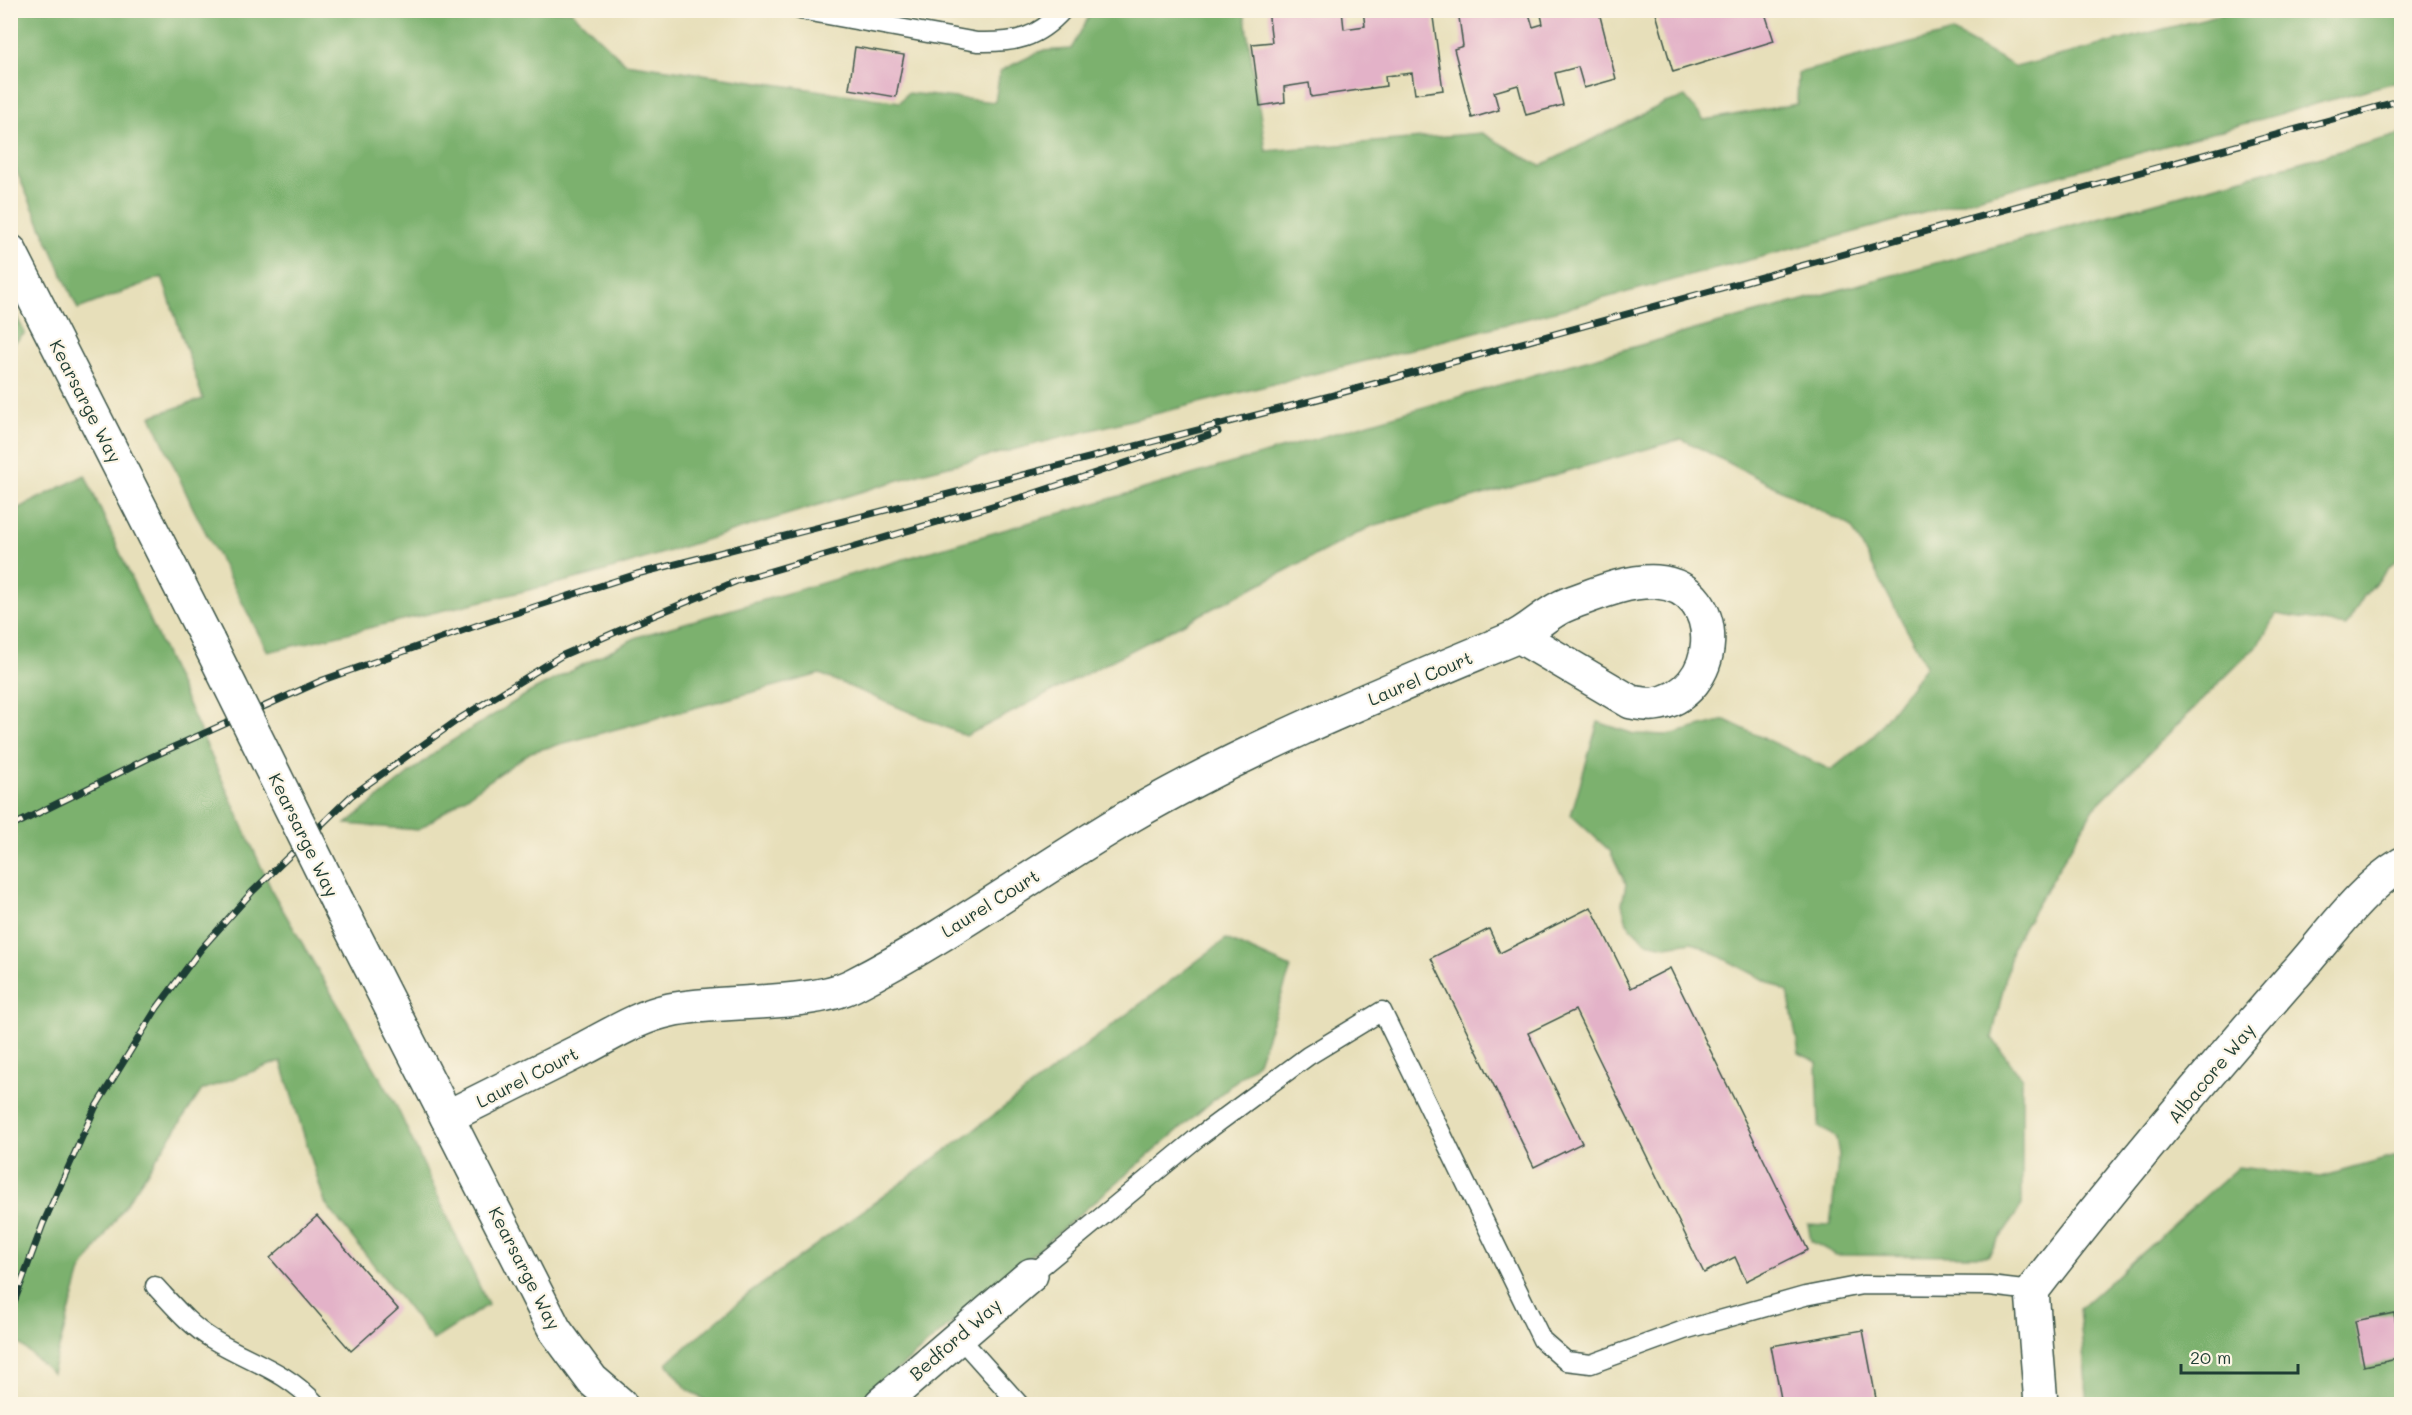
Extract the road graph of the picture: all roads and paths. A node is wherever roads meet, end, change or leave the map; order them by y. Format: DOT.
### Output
graph roads {
  1 [pos="800,10"];
  2 [pos="1063,10"];
  3 [pos="10,251"];
  4 [pos="1519,636"];
  5 [pos="2402,864"];
  6 [pos="447,1117"];
  7 [pos="1031,1275"];
  8 [pos="155,1286"];
  9 [pos="2032,1291"];
  10 [pos="958,1336"];
  11 [pos="594,1392"];
  12 [pos="316,1404"];
  13 [pos="620,1404"];
  14 [pos="881,1404"];
  15 [pos="1019,1404"];
  16 [pos="2041,1404"];
  1 -- 2 [label="lane"];
  3 -- 6 [label="street, Kearsarge Way, bridge"];
  4 -- 4 [label="street, Laurel Court"];
  4 -- 6 [label="street, Laurel Court"];
  5 -- 9 [label="street, Albacore Way"];
  6 -- 11 [label="street, Kearsarge Way"];
  7 -- 9 [label="lane"];
  7 -- 10 [label="street, Bedford Way"];
  8 -- 12 [label="lane"];
  9 -- 16 [label="street"];
  10 -- 14 [label="street, Bedford Way"];
  10 -- 15 [label="lane"];
  11 -- 13 [label="street, Kearsarge Way"];
}
